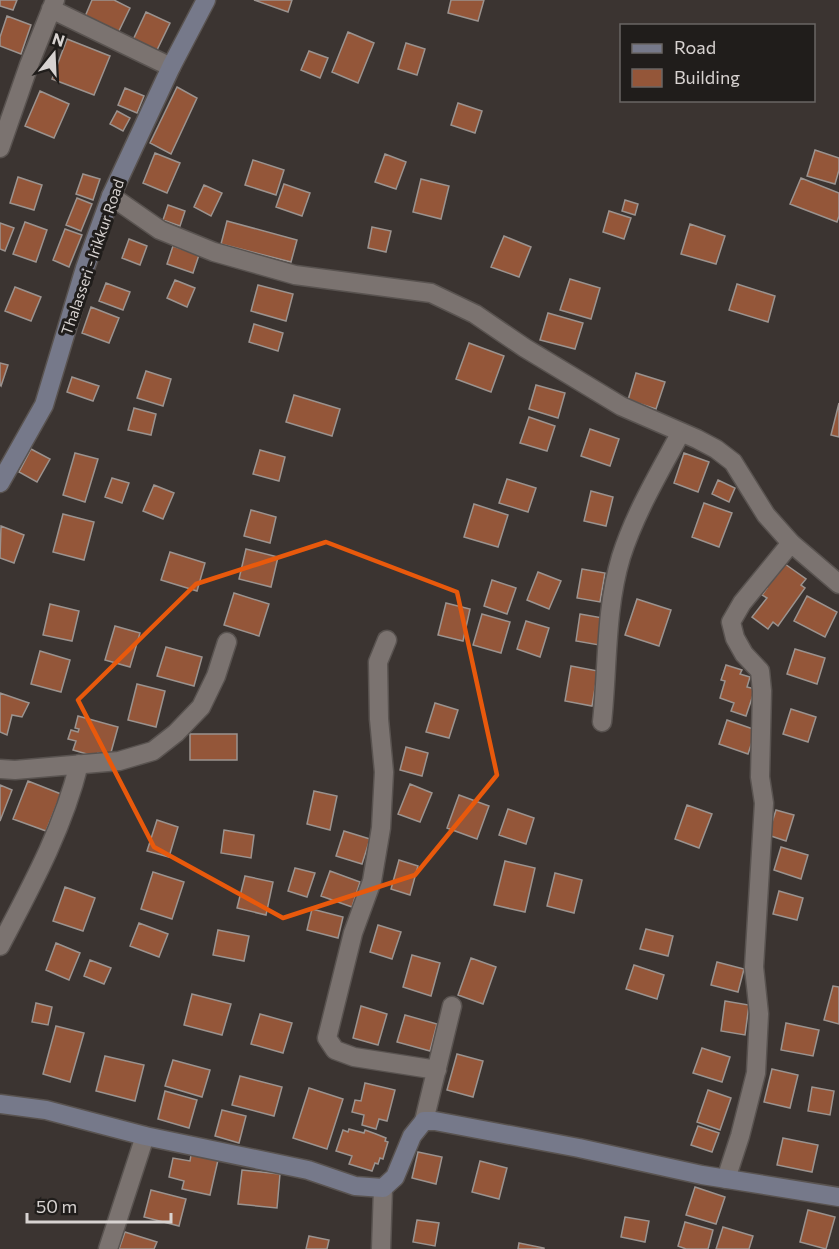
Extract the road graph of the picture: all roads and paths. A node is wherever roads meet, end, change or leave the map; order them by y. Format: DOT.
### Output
graph roads {
  1 [pos="206,0"];
  2 [pos="53,4"];
  3 [pos="171,67"];
  4 [pos="0,148"];
  5 [pos="111,196"];
  6 [pos="681,432"];
  7 [pos="0,483"];
  8 [pos="791,543"];
  9 [pos="839,584"];
  10 [pos="387,640"];
  11 [pos="227,642"];
  12 [pos="602,723"];
  13 [pos="79,764"];
  14 [pos="0,769"];
  15 [pos="0,946"];
  16 [pos="452,1006"];
  17 [pos="437,1070"];
  18 [pos="0,1104"];
  19 [pos="424,1121"];
  20 [pos="145,1136"];
  21 [pos="726,1179"];
  22 [pos="383,1188"];
  23 [pos="839,1197"];
  24 [pos="108,1249"];
  25 [pos="381,1249"];
  1 -- 3 [label="street, Thalasseri - Irikkur Road"];
  2 -- 3 [label="street"];
  2 -- 4 [label="street"];
  3 -- 5 [label="street, Thalasseri - Irikkur Road"];
  5 -- 6 [label="street"];
  5 -- 7 [label="street, Thalasseri - Irikkur Road"];
  6 -- 8 [label="street"];
  6 -- 12 [label="street"];
  8 -- 9 [label="street"];
  8 -- 21 [label="street"];
  10 -- 17 [label="street"];
  11 -- 13 [label="street"];
  13 -- 14 [label="street"];
  13 -- 15 [label="street"];
  16 -- 17 [label="street"];
  17 -- 19 [label="street"];
  18 -- 20 [label="street"];
  19 -- 21 [label="street"];
  19 -- 22 [label="street"];
  20 -- 22 [label="street"];
  20 -- 24 [label="street"];
  21 -- 23 [label="street"];
  22 -- 25 [label="street"];
}
